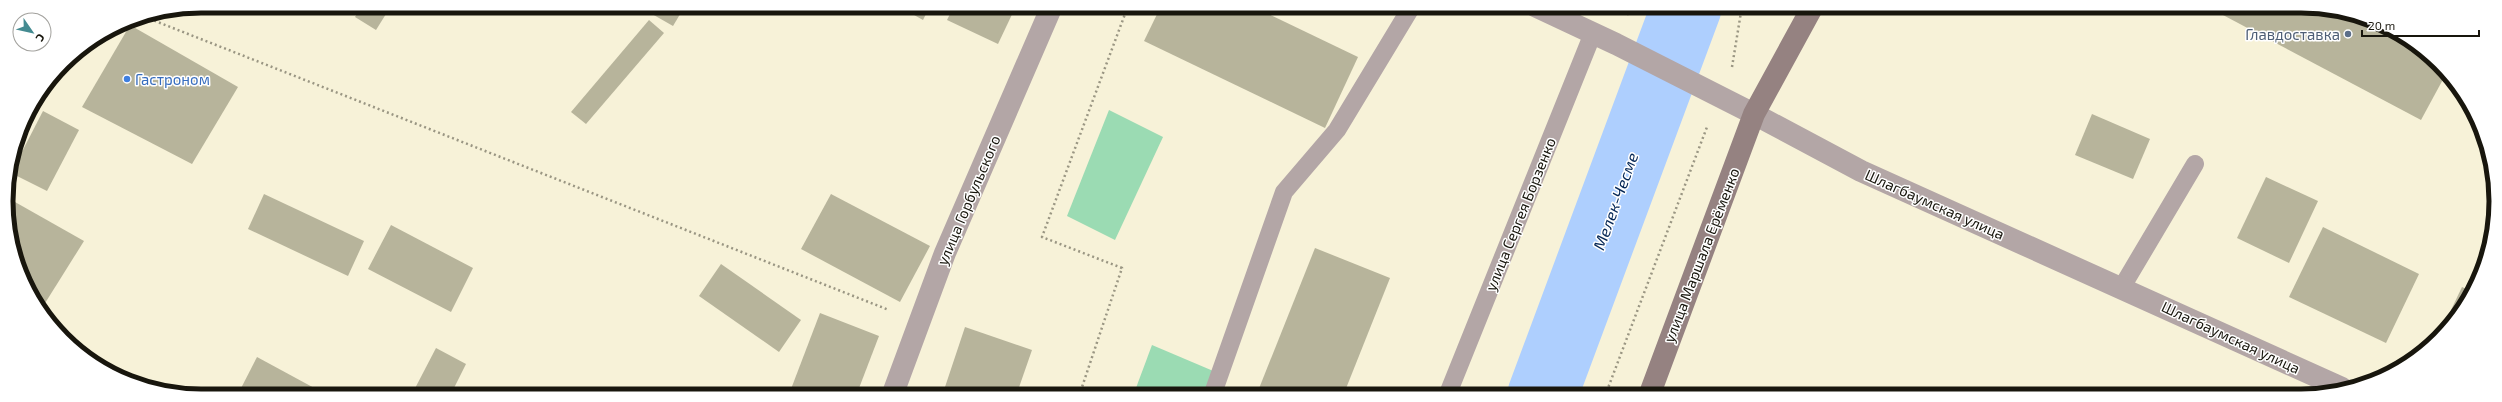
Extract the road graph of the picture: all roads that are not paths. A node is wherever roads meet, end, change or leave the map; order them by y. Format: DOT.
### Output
graph roads {
  1 [pos="1049,13"];
  2 [pos="1408,13"];
  3 [pos="1550,13"];
  4 [pos="1809,13"];
  5 [pos="1593,33"];
  6 [pos="1754,114"];
  7 [pos="2195,164"];
  8 [pos="2122,287"];
  9 [pos="2336,385"];
  10 [pos="895,389"];
  11 [pos="1214,389"];
  12 [pos="1450,389"];
  13 [pos="1651,389"];
  1 -- 10 [label="street, улица Горбульского"];
  2 -- 11 [label="lane"];
  3 -- 5 [label="street, Шлагбаумская улица"];
  4 -- 6 [label="main road, улица Маршала Ерёменко"];
  5 -- 6 [label="street, Шлагбаумская улица"];
  5 -- 12 [label="lane, улица Сергея Борзенко"];
  6 -- 8 [label="street, Шлагбаумская улица"];
  6 -- 13 [label="main road, улица Маршала Ерёменко"];
  7 -- 8 [label="lane"];
  8 -- 9 [label="street, Шлагбаумская улица"];
}
